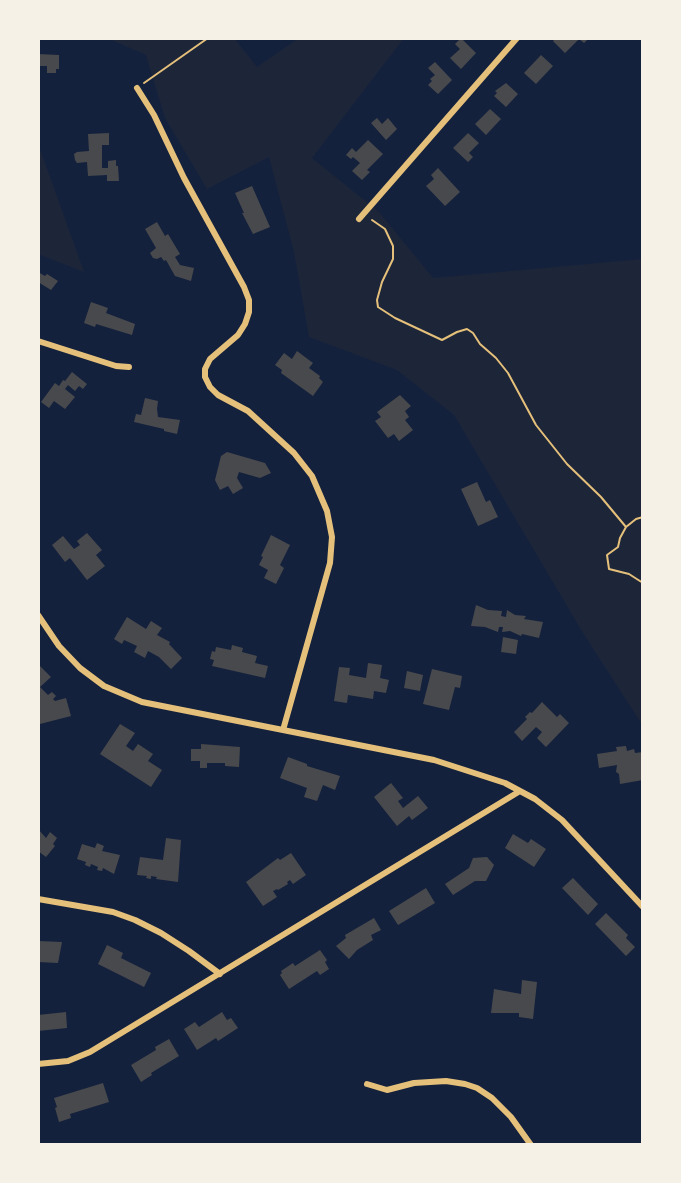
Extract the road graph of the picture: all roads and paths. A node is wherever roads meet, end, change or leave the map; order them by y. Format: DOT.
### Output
graph roads {
  1 [pos="208,38"];
  2 [pos="517,38"];
  3 [pos="137,88"];
  4 [pos="359,219"];
  5 [pos="38,341"];
  6 [pos="129,367"];
  7 [pos="643,517"];
  8 [pos="626,527"];
  9 [pos="643,583"];
  10 [pos="38,615"];
  11 [pos="283,730"];
  12 [pos="520,791"];
  13 [pos="38,899"];
  14 [pos="643,907"];
  15 [pos="220,974"];
  16 [pos="38,1064"];
  17 [pos="367,1084"];
  18 [pos="531,1145"];
  1 -- 3 [label="path"];
  2 -- 4 [label="street"];
  3 -- 11 [label="street"];
  4 -- 8 [label="path"];
  5 -- 6 [label="street"];
  7 -- 8 [label="path"];
  8 -- 9 [label="path"];
  10 -- 11 [label="street"];
  11 -- 12 [label="street"];
  12 -- 14 [label="street"];
  12 -- 15 [label="street"];
  13 -- 15 [label="street"];
  15 -- 16 [label="street"];
  17 -- 18 [label="street"];
}
